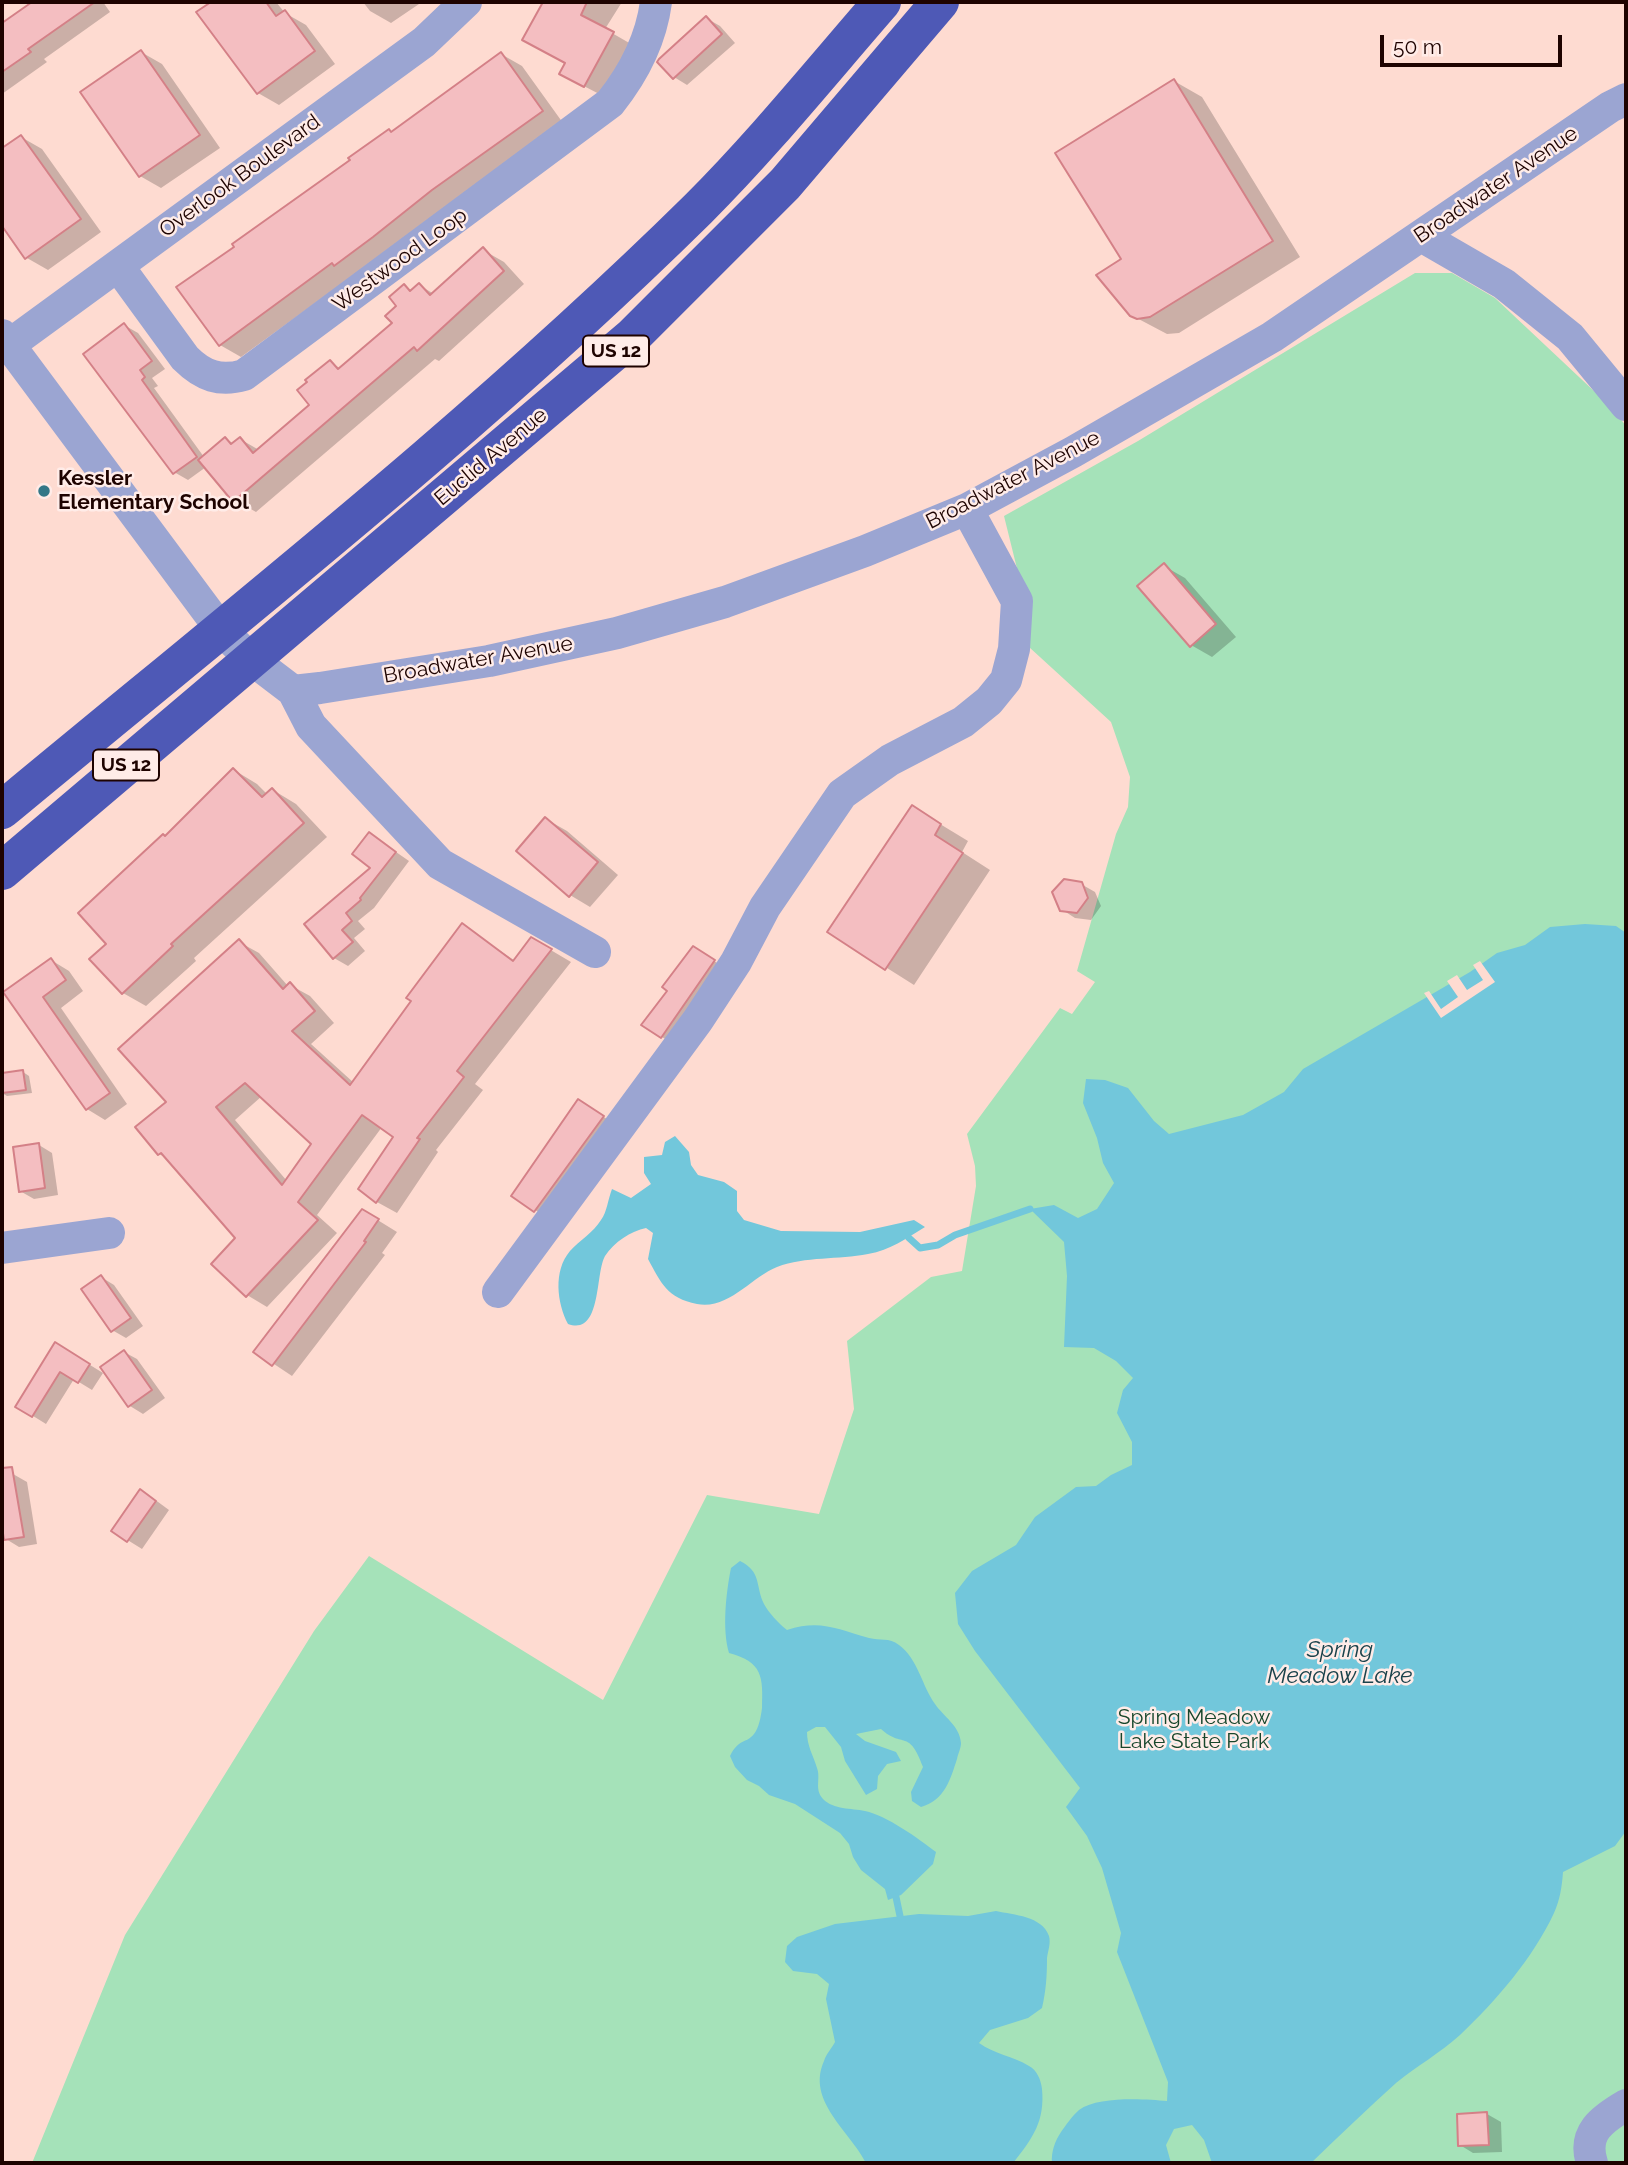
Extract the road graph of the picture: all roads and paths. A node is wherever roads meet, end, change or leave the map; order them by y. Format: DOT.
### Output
graph roads {
  1 [pos="466,2"];
  2 [pos="656,2"];
  3 [pos="881,2"];
  4 [pos="940,2"];
  5 [pos="1626,99"];
  6 [pos="1421,236"];
  7 [pos="118,266"];
  8 [pos="5,340"];
  9 [pos="1626,405"];
  10 [pos="967,509"];
  11 [pos="222,631"];
  12 [pos="251,659"];
  13 [pos="293,691"];
  14 [pos="2,810"];
  15 [pos="2,871"];
  16 [pos="596,952"];
  17 [pos="109,1233"];
  18 [pos="2,1248"];
  19 [pos="498,1292"];
  20 [pos="1626,2105"];
  21 [pos="1592,2163"];
  1 -- 7 [label="street, Overlook Boulevard"];
  2 -- 7 [label="street, Westwood Loop"];
  3 -- 11 [label="highway, Euclid Avenue / US 12"];
  4 -- 12 [label="highway, Euclid Avenue / US 12"];
  5 -- 6 [label="street, Broadwater Avenue"];
  6 -- 9 [label="street"];
  6 -- 10 [label="street, Broadwater Avenue"];
  7 -- 8 [label="street, Overlook Boulevard"];
  8 -- 11 [label="street"];
  10 -- 13 [label="street, Broadwater Avenue"];
  10 -- 19 [label="street"];
  11 -- 12 [label="street"];
  11 -- 14 [label="highway, Euclid Avenue / US 12"];
  12 -- 13 [label="street"];
  12 -- 15 [label="highway, Euclid Avenue / US 12"];
  13 -- 16 [label="street"];
  17 -- 18 [label="street"];
  20 -- 21 [label="street"];
}
